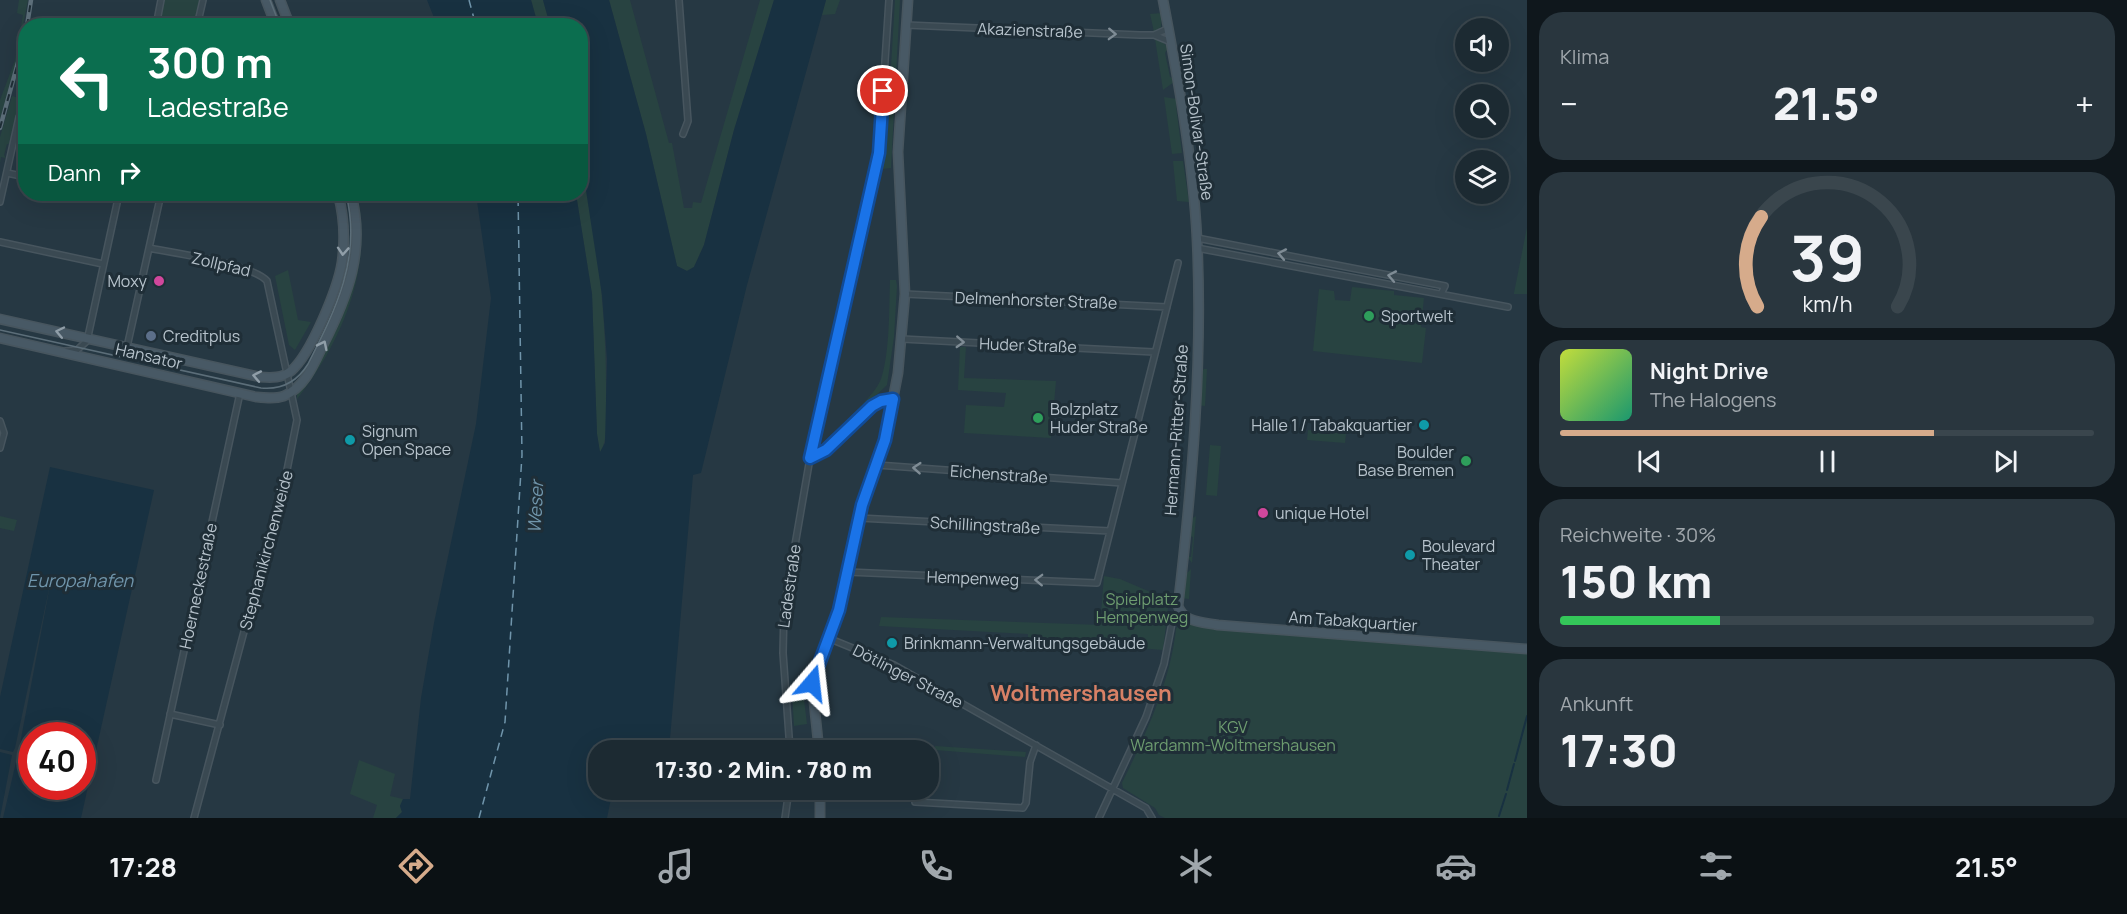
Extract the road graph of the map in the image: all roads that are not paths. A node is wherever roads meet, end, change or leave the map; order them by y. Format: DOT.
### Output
graph roads {
  1 [pos="161,0"];
  2 [pos="203,0"];
  3 [pos="266,0"];
  4 [pos="280,0"];
  5 [pos="679,0"];
  6 [pos="889,0"];
  7 [pos="908,0"];
  8 [pos="1163,0"];
  9 [pos="158,18"];
  10 [pos="199,18"];
  11 [pos="273,18"];
  12 [pos="287,18"];
  13 [pos="906,25"];
  14 [pos="1168,28"];
  15 [pos="1154,35"];
  16 [pos="1171,42"];
  17 [pos="18,122"];
  18 [pos="683,134"];
  19 [pos="7,173"];
  20 [pos="18,175"];
  21 [pos="117,201"];
  22 [pos="159,201"];
  23 [pos="339,201"];
  24 [pos="352,201"];
  25 [pos="0,202"];
  26 [pos="1197,238"];
  27 [pos="0,242"];
  28 [pos="149,248"];
  29 [pos="1197,248"];
  30 [pos="1178,262"];
  31 [pos="103,264"];
  32 [pos="1340,265"];
  33 [pos="1338,273"];
  34 [pos="905,294"];
  35 [pos="1441,294"];
  36 [pos="1167,307"];
  37 [pos="1508,307"];
  38 [pos="0,319"];
  39 [pos="0,338"];
  40 [pos="87,338"];
  41 [pos="902,339"];
  42 [pos="127,347"];
  43 [pos="62,352"];
  44 [pos="1154,352"];
  45 [pos="286,374"];
  46 [pos="240,393"];
  47 [pos="290,393"];
  48 [pos="893,399"];
  49 [pos="0,421"];
  50 [pos="0,448"];
  51 [pos="810,458"];
  52 [pos="877,465"];
  53 [pos="1122,483"];
  54 [pos="859,518"];
  55 [pos="1110,531"];
  56 [pos="848,572"];
  57 [pos="1180,613"];
  58 [pos="827,638"];
  59 [pos="1527,649"];
  60 [pos="170,714"];
  61 [pos="220,725"];
  62 [pos="789,740"];
  63 [pos="818,740"];
  64 [pos="1036,745"];
  65 [pos="156,780"];
  66 [pos="1113,788"];
  67 [pos="787,800"];
  68 [pos="820,800"];
  69 [pos="915,802"];
  70 [pos="194,818"];
  71 [pos="785,818"];
  72 [pos="820,818"];
  73 [pos="1099,818"];
  74 [pos="1152,818"];
  1 -- 9 [label="street"];
  2 -- 10 [label="street"];
  3 -- 11 [label="street"];
  4 -- 12 [label="street"];
  5 -- 18 [label="street"];
  6 -- 51 [label="street, Ladestraße"];
  7 -- 13 [label="street"];
  8 -- 14 [label="street, Simon-Bolivar-Straße"];
  13 -- 15 [label="street, Akazienstraße, one-way"];
  13 -- 34 [label="street"];
  14 -- 15 [label="street, Akazienstraße"];
  14 -- 16 [label="street, Simon-Bolivar-Straße"];
  15 -- 16 [label="street, Akazienstraße"];
  16 -- 26 [label="street, Simon-Bolivar-Straße"];
  17 -- 19 [label="street"];
  19 -- 20 [label="street"];
  19 -- 25 [label="street"];
  21 -- 31 [label="street"];
  22 -- 28 [label="street"];
  23 -- 45 [label="street, one-way"];
  47 -- 24 [label="street, one-way"];
  26 -- 29 [label="street, Simon-Bolivar-Straße"];
  32 -- 26 [label="street, one-way"];
  27 -- 31 [label="street"];
  28 -- 42 [label="street"];
  28 -- 45 [label="street, Zollpfad"];
  29 -- 33 [label="street"];
  29 -- 57 [label="street, Hermann-Ritter-Straße"];
  30 -- 36 [label="street"];
  31 -- 40 [label="street"];
  32 -- 33 [label="street"];
  35 -- 32 [label="street, one-way"];
  33 -- 35 [label="street"];
  34 -- 36 [label="street, Delmenhorster Straße"];
  34 -- 41 [label="street"];
  35 -- 37 [label="street"];
  36 -- 44 [label="street"];
  40 -- 38 [label="street, Hansator, one-way"];
  39 -- 43 [label="street, Hansator"];
  40 -- 42 [label="street, Hansator"];
  40 -- 43 [label="street"];
  41 -- 44 [label="street, Huder Straße, one-way"];
  41 -- 48 [label="street"];
  45 -- 42 [label="street, Hansator, one-way"];
  43 -- 46 [label="street, Hansator"];
  44 -- 53 [label="street"];
  45 -- 47 [label="street, Stephanikirchenweide"];
  46 -- 47 [label="street, Hansator"];
  46 -- 60 [label="street, Hoerneckestraße"];
  47 -- 61 [label="street, Stephanikirchenweide"];
  48 -- 51 [label="street"];
  48 -- 52 [label="street"];
  49 -- 50 [label="street"];
  51 -- 62 [label="street, Ladestraße"];
  53 -- 52 [label="street, Eichenstraße, one-way"];
  52 -- 54 [label="street"];
  53 -- 55 [label="street"];
  54 -- 55 [label="street, Schillingstraße"];
  54 -- 56 [label="street"];
  55 -- 56 [label="street, Hempenweg, one-way"];
  56 -- 58 [label="street"];
  57 -- 59 [label="street, Am Tabakquartier"];
  57 -- 66 [label="street"];
  58 -- 63 [label="street"];
  58 -- 64 [label="street, Dötlinger Straße"];
  60 -- 61 [label="street"];
  60 -- 65 [label="street, Hoerneckestraße"];
  61 -- 70 [label="street, Stephanikirchenweide"];
  64 -- 66 [label="street, Dötlinger Straße"];
  64 -- 69 [label="street"];
  66 -- 73 [label="street"];
  66 -- 74 [label="street, Dötlinger Straße"];
  67 -- 71 [label="street"];
  68 -- 72 [label="street"];
}
